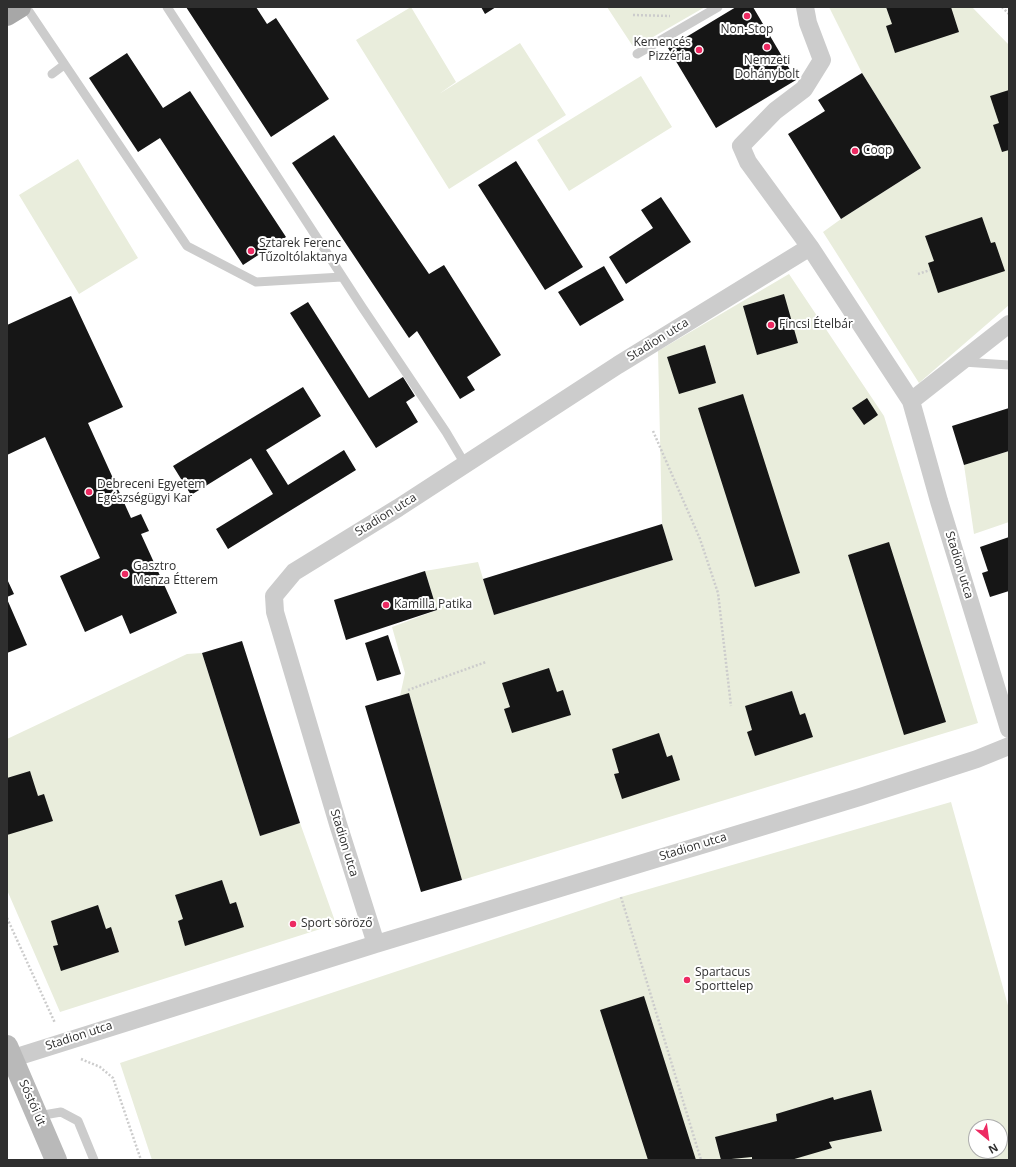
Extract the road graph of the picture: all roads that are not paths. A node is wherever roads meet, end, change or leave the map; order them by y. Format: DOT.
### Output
graph roads {
  1 [pos="20,7"];
  2 [pos="26,7"];
  3 [pos="168,7"];
  4 [pos="718,7"];
  5 [pos="805,7"];
  6 [pos="7,15"];
  7 [pos="637,54"];
  8 [pos="64,65"];
  9 [pos="52,74"];
  10 [pos="810,247"];
  11 [pos="342,277"];
  12 [pos="1009,324"];
  13 [pos="961,362"];
  14 [pos="1009,365"];
  15 [pos="910,401"];
  16 [pos="465,464"];
  17 [pos="1009,729"];
  18 [pos="1009,746"];
  19 [pos="376,944"];
  20 [pos="9,1055"];
  21 [pos="38,1116"];
  22 [pos="56,1160"];
  23 [pos="94,1160"];
  1 -- 6 [label="main road"];
  2 -- 8 [label="lane"];
  3 -- 11 [label="lane"];
  4 -- 7 [label="lane"];
  5 -- 10 [label="street, Stadion utca"];
  8 -- 9 [label="lane"];
  8 -- 11 [label="lane"];
  10 -- 15 [label="street, Stadion utca"];
  10 -- 16 [label="street, Stadion utca"];
  11 -- 16 [label="lane"];
  12 -- 13 [label="street"];
  13 -- 14 [label="lane"];
  13 -- 15 [label="street"];
  15 -- 17 [label="street, Stadion utca"];
  16 -- 19 [label="street, Stadion utca"];
  18 -- 19 [label="street, Stadion utca"];
  19 -- 20 [label="street, Stadion utca"];
  20 -- 21 [label="main road, Sóstói út"];
  21 -- 22 [label="main road, Sóstói út"];
  21 -- 23 [label="lane"];
}
